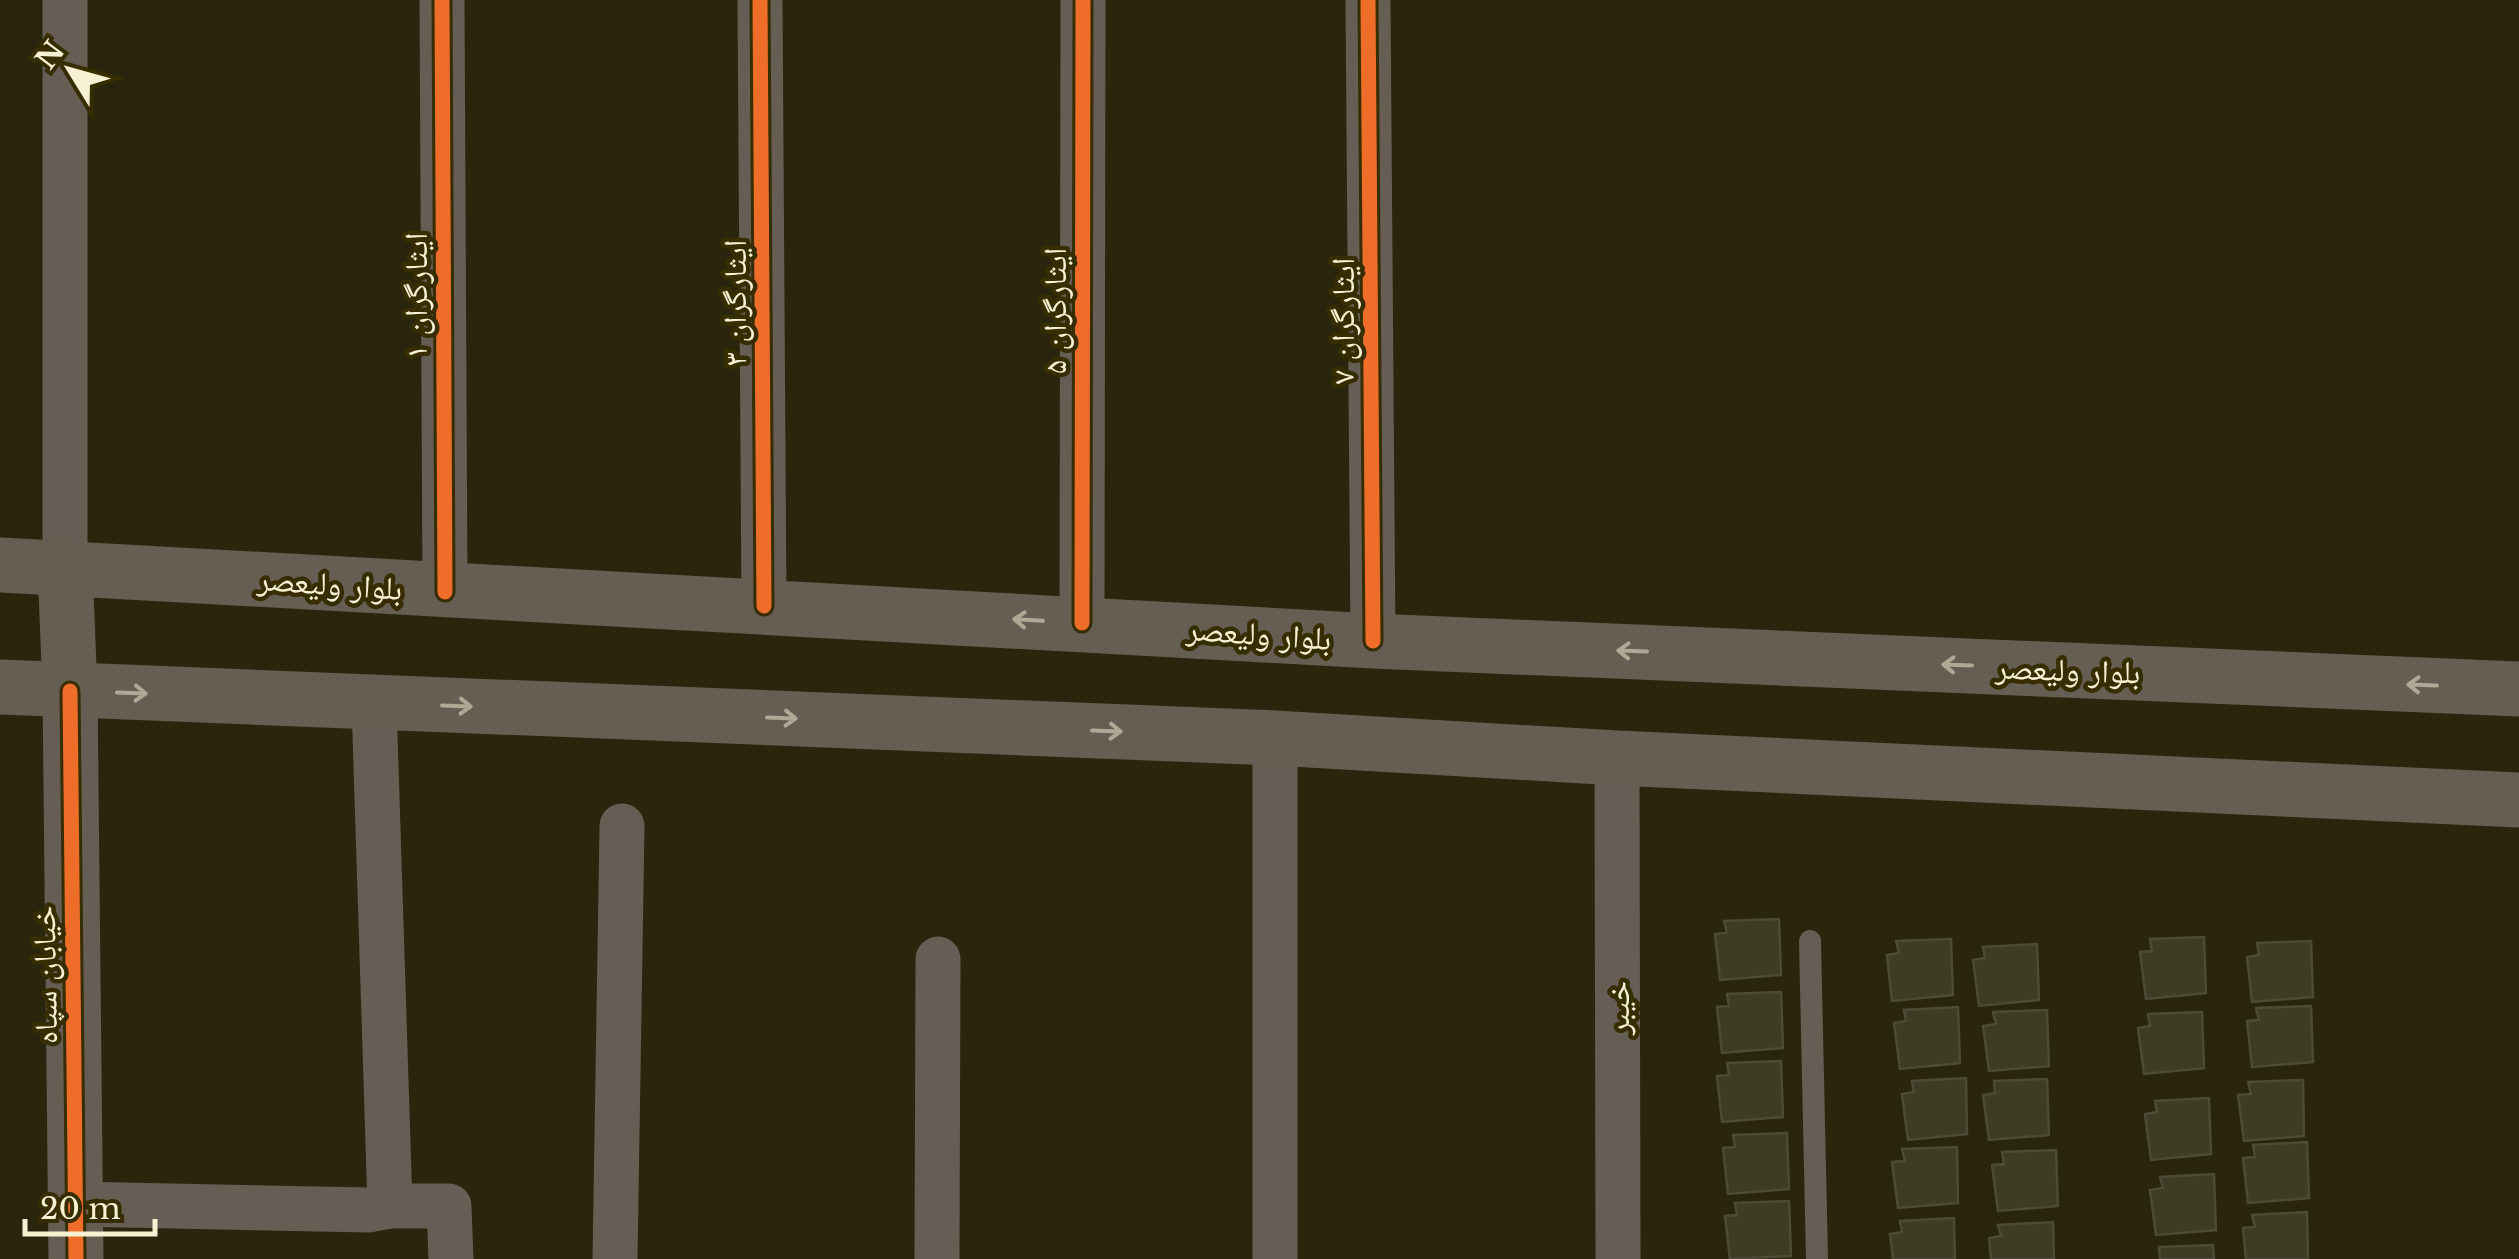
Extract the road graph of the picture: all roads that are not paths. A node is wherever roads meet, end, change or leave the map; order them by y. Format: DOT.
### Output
graph roads {
  1 [pos="64,0"];
  2 [pos="442,0"];
  3 [pos="760,0"];
  4 [pos="1083,0"];
  5 [pos="1368,0"];
  6 [pos="0,565"];
  7 [pos="65,568"];
  8 [pos="445,592"];
  9 [pos="764,606"];
  10 [pos="1082,623"];
  11 [pos="1374,640"];
  12 [pos="0,687"];
  13 [pos="2519,689"];
  14 [pos="70,691"];
  15 [pos="374,702"];
  16 [pos="1275,738"];
  17 [pos="1617,758"];
  18 [pos="2519,800"];
  19 [pos="622,826"];
  20 [pos="1810,941"];
  21 [pos="938,959"];
  22 [pos="75,1204"];
  23 [pos="390,1206"];
  24 [pos="76,1259"];
  25 [pos="450,1259"];
  26 [pos="615,1259"];
  27 [pos="937,1259"];
  28 [pos="1275,1259"];
  29 [pos="1618,1259"];
  30 [pos="1817,1259"];
  1 -- 7 [label="street"];
  2 -- 8 [label="street, ایثارگران ۱"];
  3 -- 9 [label="street, ایثارگران ۳"];
  4 -- 10 [label="street, ایثارگران ۵"];
  5 -- 11 [label="street, ایثارگران ۷"];
  6 -- 7 [label="main road, بلوار ولیعصر"];
  7 -- 8 [label="main road, بلوار ولیعصر"];
  7 -- 14 [label="main road"];
  8 -- 9 [label="main road, بلوار ولیعصر"];
  10 -- 9 [label="main road, بلوار ولیعصر, one-way"];
  10 -- 11 [label="main road, بلوار ولیعصر"];
  13 -- 11 [label="main road, بلوار ولیعصر, one-way"];
  12 -- 14 [label="main road"];
  14 -- 15 [label="main road, one-way"];
  14 -- 22 [label="street, خیابان سپاه"];
  15 -- 16 [label="main road, one-way"];
  15 -- 23 [label="street"];
  16 -- 17 [label="main road"];
  16 -- 28 [label="street"];
  17 -- 18 [label="main road"];
  17 -- 29 [label="street, خیبر"];
  19 -- 26 [label="street"];
  20 -- 30 [label="lane"];
  21 -- 27 [label="street"];
  22 -- 23 [label="street"];
  22 -- 24 [label="street, خیابان سپاه"];
  23 -- 25 [label="street"];
}
